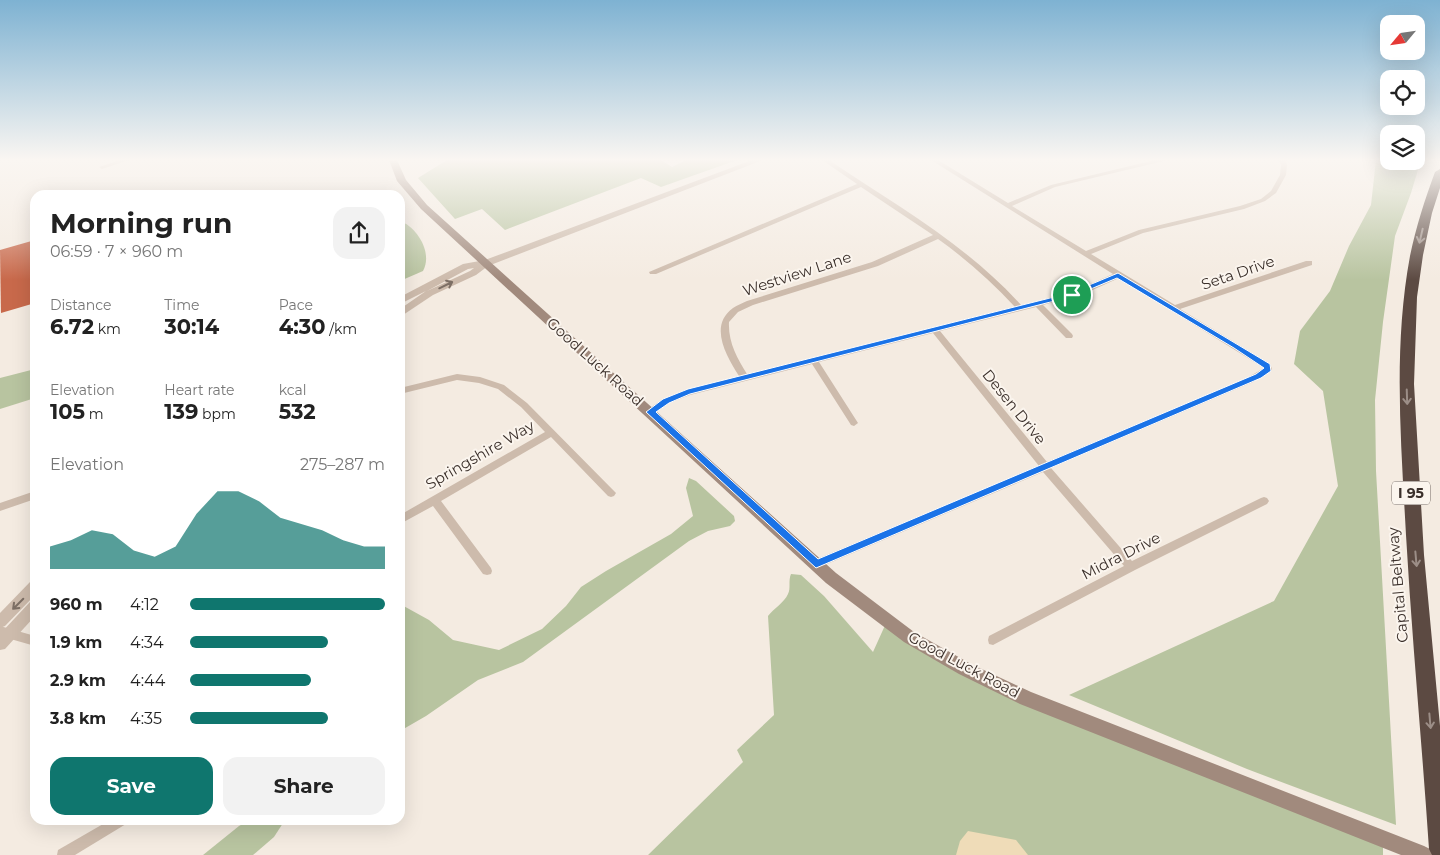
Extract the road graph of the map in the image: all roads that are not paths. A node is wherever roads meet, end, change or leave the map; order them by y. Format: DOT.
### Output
graph roads {
  1 [pos="418,200"];
  2 [pos="654,200"];
  3 [pos="826,200"];
  4 [pos="883,200"];
  5 [pos="1000,200"];
  6 [pos="1020,200"];
  7 [pos="1263,200"];
  8 [pos="1430,200"];
  9 [pos="1008,205"];
  10 [pos="938,236"];
  11 [pos="1084,254"];
  12 [pos="487,263"];
  13 [pos="1309,263"];
  14 [pos="654,272"];
  15 [pos="1118,275"];
  16 [pos="405,298"];
  17 [pos="1037,304"];
  18 [pos="1020,308"];
  19 [pos="1175,308"];
  20 [pos="405,310"];
  21 [pos="934,330"];
  22 [pos="1069,336"];
  23 [pos="814,361"];
  24 [pos="744,378"];
  25 [pos="405,390"];
  26 [pos="650,412"];
  27 [pos="854,423"];
  28 [pos="551,433"];
  29 [pos="1045,468"];
  30 [pos="611,493"];
  31 [pos="30,497"];
  32 [pos="435,501"];
  33 [pos="1264,501"];
  34 [pos="0,507"];
  35 [pos="405,517"];
  36 [pos="816,564"];
  37 [pos="1131,567"];
  38 [pos="486,571"];
  39 [pos="30,591"];
  40 [pos="30,611"];
  41 [pos="0,622"];
  42 [pos="3,636"];
  43 [pos="30,640"];
  44 [pos="993,640"];
  45 [pos="114,825"];
  46 [pos="1440,849"];
  47 [pos="63,855"];
  48 [pos="1424,855"];
  1 -- 12 [label="main road, Good Luck Road"];
  2 -- 12 [label="street"];
  3 -- 14 [label="street"];
  4 -- 10 [label="street"];
  5 -- 9 [label="street"];
  6 -- 9 [label="street"];
  7 -- 11 [label="street"];
  8 -- 46 [label="highway, Capital Beltway / I 95, one-way"];
  9 -- 11 [label="street"];
  10 -- 18 [label="street"];
  10 -- 24 [label="street, Westview Lane"];
  11 -- 15 [label="street"];
  12 -- 16 [label="street"];
  20 -- 12 [label="street, one-way"];
  12 -- 26 [label="main road, Good Luck Road"];
  13 -- 19 [label="street, Seta Drive"];
  15 -- 17 [label="street"];
  15 -- 19 [label="street"];
  17 -- 18 [label="street"];
  17 -- 22 [label="street"];
  18 -- 21 [label="street"];
  19 -- 29 [label="street"];
  21 -- 23 [label="street"];
  21 -- 29 [label="street, Desen Drive"];
  23 -- 24 [label="street"];
  23 -- 27 [label="street"];
  24 -- 26 [label="street"];
  25 -- 28 [label="street"];
  26 -- 36 [label="main road, Good Luck Road"];
  28 -- 30 [label="street"];
  28 -- 32 [label="street, Springshire Way"];
  29 -- 36 [label="street"];
  29 -- 37 [label="street, Desen Drive"];
  31 -- 34 [label="street"];
  32 -- 35 [label="street, Springshire Way"];
  32 -- 38 [label="street"];
  33 -- 37 [label="street, Midra Drive"];
  36 -- 48 [label="main road, Good Luck Road"];
  37 -- 44 [label="street, Midra Drive"];
  39 -- 41 [label="street, one-way"];
  40 -- 42 [label="street"];
  42 -- 43 [label="street"];
  45 -- 47 [label="street"];
}
